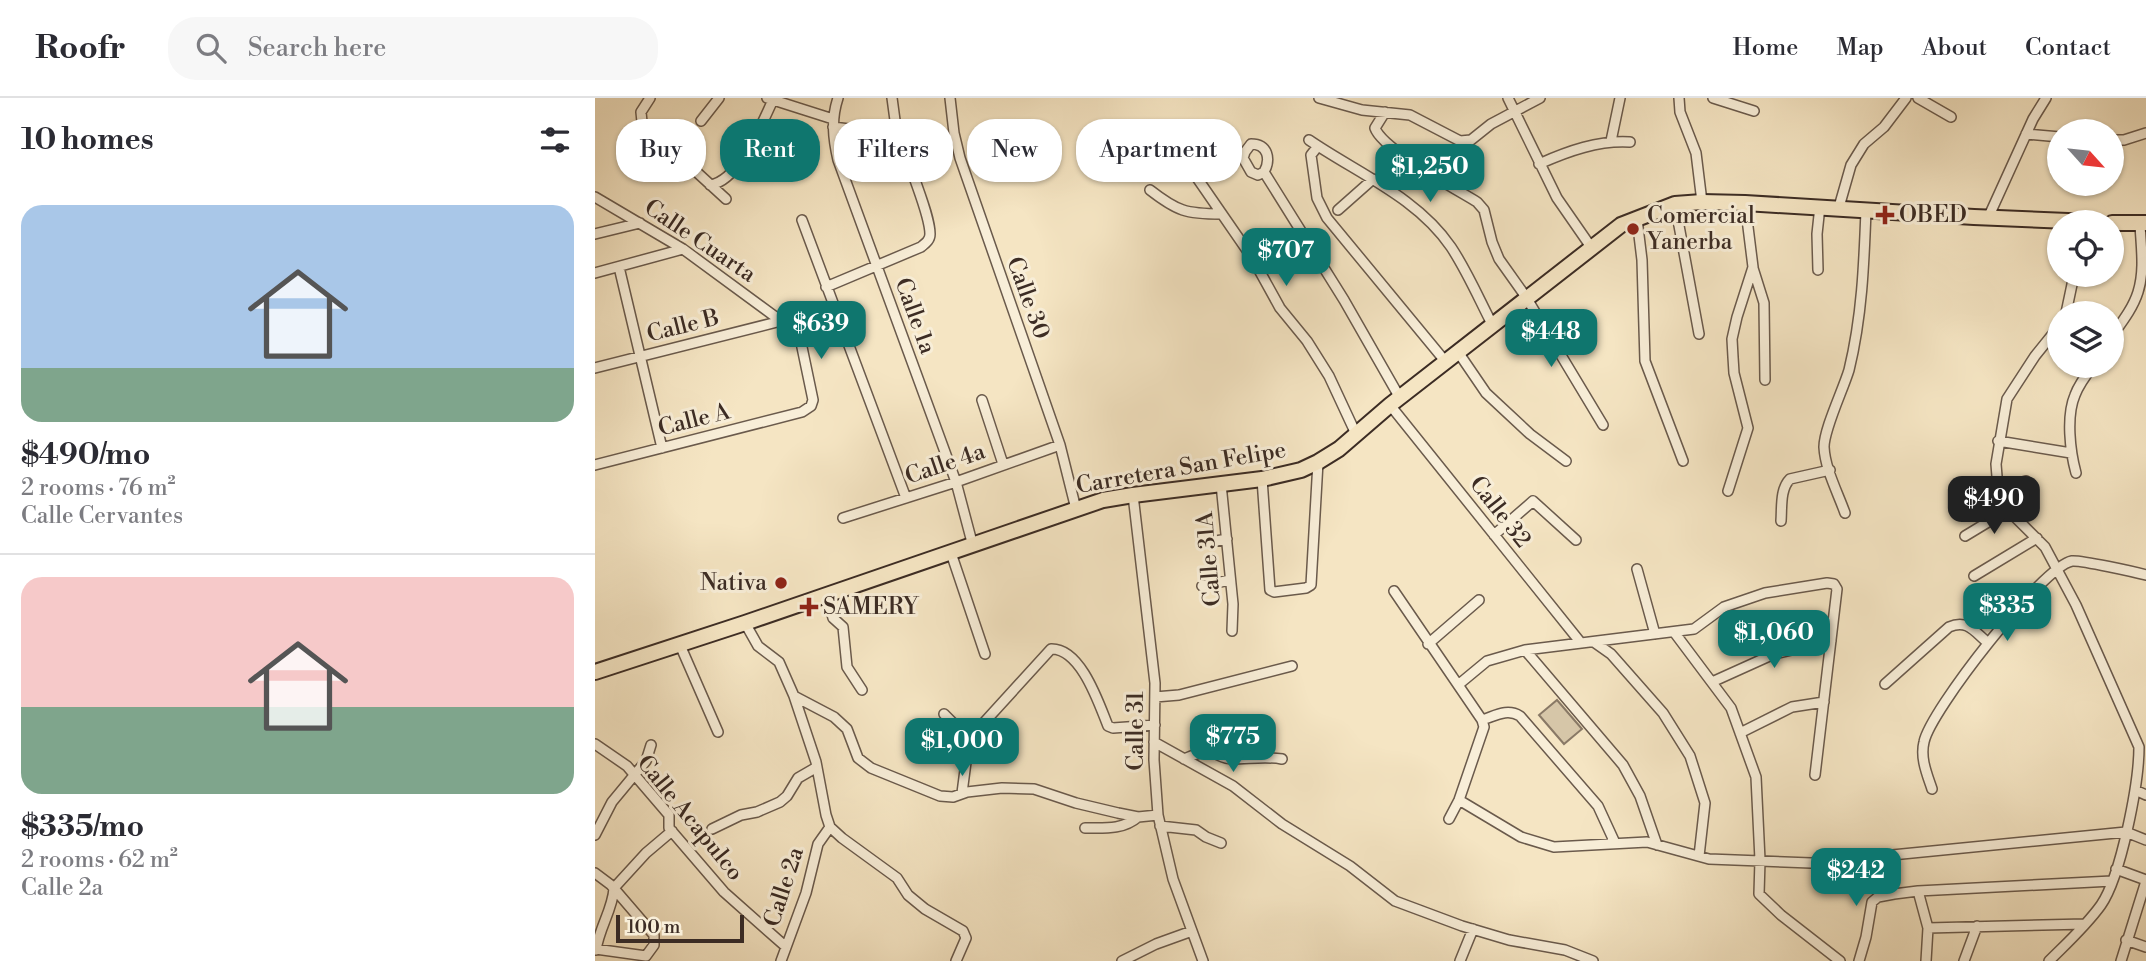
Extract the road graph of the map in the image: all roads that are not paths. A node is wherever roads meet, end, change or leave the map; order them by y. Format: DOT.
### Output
graph roads {
  1 [pos="650,98"];
  2 [pos="719,98"];
  3 [pos="838,98"];
  4 [pos="892,98"];
  5 [pos="950,98"];
  6 [pos="1319,98"];
  7 [pos="1508,98"];
  8 [pos="1540,98"];
  9 [pos="1621,98"];
  10 [pos="1679,98"];
  11 [pos="1713,98"];
  12 [pos="1906,98"];
  13 [pos="1918,98"];
  14 [pos="2046,98"];
  15 [pos="770,99"];
  16 [pos="1513,111"];
  17 [pos="1754,111"];
  18 [pos="1385,112"];
  19 [pos="1951,117"];
  20 [pos="703,119"];
  21 [pos="833,123"];
  22 [pos="2146,133"];
  23 [pos="2026,134"];
  24 [pos="2047,136"];
  25 [pos="1309,140"];
  26 [pos="2125,140"];
  27 [pos="1611,141"];
  28 [pos="1630,142"];
  29 [pos="1318,146"];
  30 [pos="1539,164"];
  31 [pos="1264,172"];
  32 [pos="1373,179"];
  33 [pos="915,182"];
  34 [pos="1199,182"];
  35 [pos="710,185"];
  36 [pos="1150,190"];
  37 [pos="595,197"];
  38 [pos="726,200"];
  39 [pos="1702,202"];
  40 [pos="1745,203"];
  41 [pos="1675,204"];
  42 [pos="1820,206"];
  43 [pos="1839,207"];
  44 [pos="1338,210"];
  45 [pos="1865,210"];
  46 [pos="1221,214"];
  47 [pos="1988,218"];
  48 [pos="1637,219"];
  49 [pos="802,220"];
  50 [pos="2047,220"];
  51 [pos="640,223"];
  52 [pos="2124,223"];
  53 [pos="2143,223"];
  54 [pos="595,234"];
  55 [pos="1591,247"];
  56 [pos="683,249"];
  57 [pos="876,265"];
  58 [pos="619,267"];
  59 [pos="1753,267"];
  60 [pos="1818,270"];
  61 [pos="595,273"];
  62 [pos="826,287"];
  63 [pos="1526,297"];
  64 [pos="2124,319"];
  65 [pos="781,321"];
  66 [pos="1492,324"];
  67 [pos="1699,334"];
  68 [pos="2047,341"];
  69 [pos="1458,352"];
  70 [pos="641,357"];
  71 [pos="1445,361"];
  72 [pos="595,368"];
  73 [pos="2085,378"];
  74 [pos="1765,380"];
  75 [pos="982,400"];
  76 [pos="1395,401"];
  77 [pos="802,412"];
  78 [pos="1603,425"];
  79 [pos="1356,434"];
  80 [pos="1998,442"];
  81 [pos="1060,446"];
  82 [pos="662,448"];
  83 [pos="2071,453"];
  84 [pos="1566,461"];
  85 [pos="1683,461"];
  86 [pos="1318,462"];
  87 [pos="1003,464"];
  88 [pos="595,465"];
  89 [pos="1830,470"];
  90 [pos="2075,473"];
  91 [pos="1262,479"];
  92 [pos="2026,481"];
  93 [pos="956,482"];
  94 [pos="1221,484"];
  95 [pos="1998,489"];
  96 [pos="1728,491"];
  97 [pos="1133,495"];
  98 [pos="906,498"];
  99 [pos="1076,509"];
  100 [pos="2008,510"];
  101 [pos="1845,513"];
  102 [pos="843,518"];
  103 [pos="1781,521"];
  104 [pos="1494,535"];
  105 [pos="1965,536"];
  106 [pos="2037,538"];
  107 [pos="1227,539"];
  108 [pos="1576,540"];
  109 [pos="1205,543"];
  110 [pos="973,546"];
  111 [pos="951,553"];
  112 [pos="2057,568"];
  113 [pos="1637,569"];
  114 [pos="2146,575"];
  115 [pos="1974,576"];
  116 [pos="1230,580"];
  117 [pos="1202,586"];
  118 [pos="1394,591"];
  119 [pos="827,596"];
  120 [pos="1479,600"];
  121 [pos="745,624"];
  122 [pos="1232,631"];
  123 [pos="1674,632"];
  124 [pos="1655,635"];
  125 [pos="1831,641"];
  126 [pos="1594,642"];
  127 [pos="1987,642"];
  128 [pos="1581,643"];
  129 [pos="1428,644"];
  130 [pos="680,645"];
  131 [pos="1525,650"];
  132 [pos="985,654"];
  133 [pos="1292,666"];
  134 [pos="595,672"];
  135 [pos="1712,682"];
  136 [pos="1885,684"];
  137 [pos="1458,685"];
  138 [pos="862,691"];
  139 [pos="794,696"];
  140 [pos="1155,697"];
  141 [pos="1824,702"];
  142 [pos="944,714"];
  143 [pos="1482,720"];
  144 [pos="1155,725"];
  145 [pos="1268,728"];
  146 [pos="718,732"];
  147 [pos="1740,733"];
  148 [pos="969,739"];
  149 [pos="1154,742"];
  150 [pos="595,744"];
  151 [pos="651,745"];
  152 [pos="2142,746"];
  153 [pos="1184,758"];
  154 [pos="1239,758"];
  155 [pos="1282,759"];
  156 [pos="817,767"];
  157 [pos="635,775"];
  158 [pos="1815,775"];
  159 [pos="1932,789"];
  160 [pos="2135,790"];
  161 [pos="962,793"];
  162 [pos="2146,795"];
  163 [pos="1459,800"];
  164 [pos="1158,815"];
  165 [pos="1138,817"];
  166 [pos="1449,820"];
  167 [pos="1160,826"];
  168 [pos="830,827"];
  169 [pos="1085,828"];
  170 [pos="712,829"];
  171 [pos="672,831"];
  172 [pos="2126,832"];
  173 [pos="595,835"];
  174 [pos="2146,839"];
  175 [pos="1615,843"];
  176 [pos="1221,844"];
  177 [pos="1657,845"];
  178 [pos="1699,856"];
  179 [pos="1864,856"];
  180 [pos="1760,860"];
  181 [pos="2116,869"];
  182 [pos="595,873"];
  183 [pos="2146,880"];
  184 [pos="2112,881"];
  185 [pos="614,888"];
  186 [pos="1918,891"];
  187 [pos="1894,894"];
  188 [pos="2085,924"];
  189 [pos="1977,926"];
  190 [pos="1928,928"];
  191 [pos="1473,929"];
  192 [pos="1192,931"];
  193 [pos="2126,940"];
  194 [pos="785,946"];
  195 [pos="2146,947"];
  196 [pos="596,949"];
  197 [pos="781,961"];
  198 [pos="956,961"];
  199 [pos="1122,961"];
  200 [pos="1203,961"];
  201 [pos="1460,961"];
  202 [pos="1593,961"];
  203 [pos="1840,961"];
  204 [pos="1859,961"];
  205 [pos="1926,961"];
  206 [pos="1964,961"];
  207 [pos="2049,961"];
  208 [pos="2121,961"];
  1 -- 35 [label="street"];
  2 -- 20 [label="street"];
  3 -- 21 [label="street, Calle 1a"];
  4 -- 21 [label="street"];
  5 -- 81 [label="street, Calle 30"];
  6 -- 18 [label="street"];
  7 -- 16 [label="street"];
  8 -- 16 [label="street"];
  9 -- 27 [label="street"];
  10 -- 39 [label="street"];
  11 -- 17 [label="street"];
  12 -- 43 [label="street"];
  13 -- 19 [label="street"];
  14 -- 23 [label="street"];
  15 -- 21 [label="street"];
  15 -- 35 [label="street"];
  16 -- 18 [label="street"];
  16 -- 30 [label="street"];
  18 -- 63 [label="street"];
  21 -- 57 [label="street, Calle 1a"];
  22 -- 26 [label="street"];
  23 -- 24 [label="street"];
  23 -- 47 [label="street"];
  25 -- 29 [label="street"];
  27 -- 28 [label="street"];
  27 -- 30 [label="street"];
  29 -- 32 [label="street"];
  29 -- 71 [label="street"];
  30 -- 55 [label="street"];
  31 -- 76 [label="street, Calle 32"];
  32 -- 44 [label="street"];
  32 -- 66 [label="street"];
  33 -- 57 [label="street"];
  34 -- 46 [label="street"];
  35 -- 38 [label="street"];
  36 -- 46 [label="street"];
  37 -- 51 [label="street, Calle Cuarta"];
  39 -- 40 [label="main road, Carretera San Felipe"];
  39 -- 41 [label="main road, Carretera San Felipe"];
  40 -- 42 [label="main road, Carretera San Felipe"];
  40 -- 59 [label="street"];
  41 -- 48 [label="main road, Carretera San Felipe"];
  41 -- 67 [label="street"];
  42 -- 43 [label="main road, Carretera San Felipe"];
  42 -- 60 [label="street"];
  43 -- 45 [label="main road, Carretera San Felipe"];
  45 -- 47 [label="main road, Carretera San Felipe"];
  45 -- 89 [label="street"];
  46 -- 79 [label="street"];
  47 -- 50 [label="main road, Carretera San Felipe"];
  48 -- 55 [label="main road, Carretera San Felipe"];
  48 -- 85 [label="street"];
  49 -- 62 [label="street"];
  51 -- 54 [label="street"];
  51 -- 56 [label="street, Calle Cuarta"];
  52 -- 53 [label="main road"];
  53 -- 64 [label="street"];
  55 -- 63 [label="main road, Carretera San Felipe"];
  56 -- 58 [label="street"];
  56 -- 65 [label="street, Calle Cuarta"];
  57 -- 62 [label="street"];
  57 -- 93 [label="street, Calle 1a"];
  58 -- 61 [label="street"];
  58 -- 70 [label="street"];
  59 -- 74 [label="street"];
  59 -- 96 [label="street"];
  62 -- 98 [label="street"];
  63 -- 66 [label="main road, Carretera San Felipe"];
  63 -- 78 [label="street"];
  65 -- 70 [label="street, Calle B"];
  65 -- 77 [label="street, Calle Cuarta"];
  66 -- 69 [label="main road, Carretera San Felipe"];
  68 -- 80 [label="street"];
  69 -- 71 [label="main road, Carretera San Felipe"];
  69 -- 84 [label="street"];
  70 -- 72 [label="street, Calle B"];
  70 -- 82 [label="street"];
  71 -- 76 [label="main road, Carretera San Felipe"];
  73 -- 83 [label="street"];
  75 -- 87 [label="street"];
  76 -- 79 [label="main road, Carretera San Felipe"];
  76 -- 104 [label="street, Calle 32"];
  77 -- 82 [label="street, Calle A"];
  79 -- 86 [label="main road, Carretera San Felipe"];
  80 -- 83 [label="street"];
  80 -- 95 [label="street"];
  81 -- 87 [label="street, Calle 4a"];
  81 -- 99 [label="street, Calle 30"];
  82 -- 88 [label="street, Calle A"];
  83 -- 90 [label="street"];
  86 -- 91 [label="main road, Carretera San Felipe"];
  86 -- 91 [label="street"];
  87 -- 93 [label="street, Calle 4a"];
  89 -- 101 [label="street"];
  89 -- 103 [label="street"];
  91 -- 94 [label="main road, Carretera San Felipe"];
  92 -- 95 [label="street"];
  93 -- 98 [label="street, Calle 4a"];
  93 -- 110 [label="street, Calle 1a"];
  94 -- 97 [label="main road, Carretera San Felipe"];
  94 -- 107 [label="street, Calle 31A"];
  95 -- 100 [label="street"];
  97 -- 99 [label="main road, Carretera San Felipe"];
  97 -- 140 [label="street, Calle 31"];
  98 -- 102 [label="street, Calle 4a"];
  99 -- 110 [label="main road, Carretera San Felipe"];
  100 -- 105 [label="street"];
  100 -- 106 [label="street"];
  104 -- 108 [label="street"];
  104 -- 128 [label="street, Calle 32"];
  106 -- 112 [label="street"];
  106 -- 115 [label="street"];
  107 -- 109 [label="street"];
  107 -- 116 [label="street, Calle 31A"];
  110 -- 111 [label="main road, Carretera San Felipe"];
  111 -- 119 [label="main road, Carretera San Felipe"];
  111 -- 132 [label="street"];
  112 -- 114 [label="street"];
  112 -- 127 [label="street"];
  112 -- 152 [label="street"];
  113 -- 124 [label="street"];
  116 -- 117 [label="street"];
  116 -- 122 [label="street, Calle 31A"];
  118 -- 129 [label="street"];
  119 -- 121 [label="main road, Carretera San Felipe"];
  119 -- 138 [label="street"];
  120 -- 129 [label="street"];
  121 -- 130 [label="main road, Carretera San Felipe"];
  121 -- 139 [label="street"];
  123 -- 124 [label="street"];
  123 -- 125 [label="street"];
  123 -- 135 [label="street"];
  124 -- 126 [label="street"];
  125 -- 135 [label="street"];
  125 -- 141 [label="street"];
  126 -- 128 [label="street"];
  126 -- 178 [label="street"];
  127 -- 136 [label="street"];
  127 -- 159 [label="street"];
  128 -- 131 [label="street"];
  129 -- 137 [label="street"];
  130 -- 134 [label="main road, Carretera San Felipe"];
  130 -- 146 [label="street"];
  131 -- 137 [label="street"];
  131 -- 177 [label="street"];
  133 -- 140 [label="street"];
  135 -- 147 [label="street"];
  137 -- 143 [label="street"];
  139 -- 156 [label="street"];
  139 -- 161 [label="street"];
  140 -- 144 [label="street, Calle 31"];
  141 -- 147 [label="street"];
  141 -- 158 [label="street"];
  142 -- 148 [label="street"];
  143 -- 163 [label="street"];
  143 -- 175 [label="street"];
  144 -- 148 [label="street"];
  144 -- 149 [label="street, Calle 31"];
  145 -- 154 [label="street"];
  147 -- 180 [label="street"];
  148 -- 161 [label="street"];
  149 -- 153 [label="street"];
  149 -- 164 [label="street, Calle 31"];
  150 -- 157 [label="street, Calle Acapulco"];
  151 -- 157 [label="street"];
  152 -- 160 [label="street"];
  153 -- 154 [label="street"];
  153 -- 191 [label="street"];
  154 -- 155 [label="street"];
  156 -- 168 [label="street"];
  156 -- 170 [label="street"];
  157 -- 171 [label="street, Calle Acapulco"];
  157 -- 173 [label="street"];
  160 -- 162 [label="street"];
  160 -- 172 [label="street"];
  161 -- 165 [label="street"];
  163 -- 166 [label="street"];
  163 -- 175 [label="street"];
  164 -- 165 [label="street"];
  164 -- 167 [label="street, Calle 31"];
  165 -- 169 [label="street"];
  167 -- 176 [label="street"];
  167 -- 192 [label="street, Calle 31"];
  168 -- 194 [label="street, Calle 2a"];
  168 -- 198 [label="street"];
  171 -- 185 [label="street"];
  171 -- 194 [label="street, Calle Acapulco"];
  172 -- 174 [label="street"];
  172 -- 179 [label="street"];
  172 -- 181 [label="street"];
  175 -- 177 [label="street"];
  177 -- 178 [label="street"];
  178 -- 180 [label="street"];
  179 -- 180 [label="street"];
  179 -- 187 [label="street"];
  180 -- 203 [label="street"];
  181 -- 183 [label="street"];
  181 -- 184 [label="street"];
  182 -- 185 [label="street"];
  183 -- 193 [label="street"];
  184 -- 186 [label="street"];
  184 -- 188 [label="street"];
  185 -- 196 [label="street"];
  185 -- 196 [label="street"];
  186 -- 187 [label="street"];
  186 -- 190 [label="street"];
  187 -- 204 [label="street"];
  188 -- 189 [label="street"];
  188 -- 207 [label="street"];
  189 -- 190 [label="street"];
  189 -- 206 [label="street"];
  190 -- 205 [label="street"];
  191 -- 201 [label="street"];
  191 -- 202 [label="street"];
  192 -- 199 [label="street"];
  192 -- 200 [label="street, Calle 31"];
  193 -- 195 [label="street"];
  193 -- 208 [label="street"];
  194 -- 197 [label="street, Calle 2a"];
}
